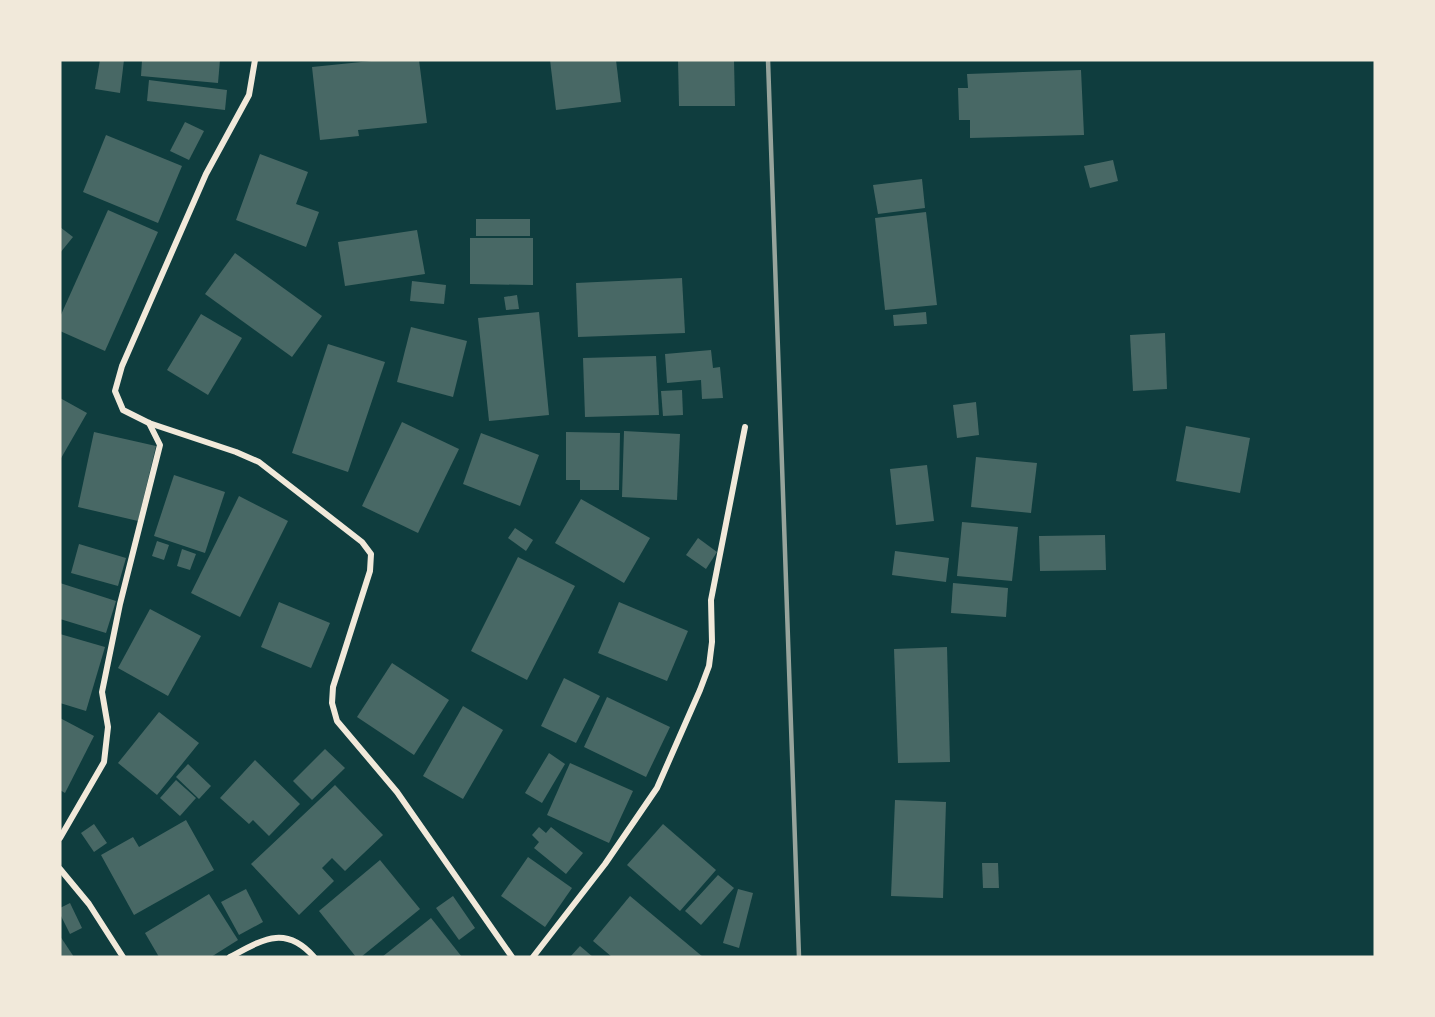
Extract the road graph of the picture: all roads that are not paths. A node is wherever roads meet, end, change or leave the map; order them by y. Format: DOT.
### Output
graph roads {
  1 [pos="255,60"];
  2 [pos="149,423"];
  3 [pos="745,427"];
  4 [pos="60,838"];
  5 [pos="60,869"];
  6 [pos="123,957"];
  7 [pos="230,957"];
  8 [pos="314,957"];
  9 [pos="512,957"];
  10 [pos="533,957"];
  1 -- 2 [label="street"];
  2 -- 4 [label="street"];
  2 -- 9 [label="street"];
  3 -- 10 [label="street"];
  5 -- 6 [label="street"];
  7 -- 8 [label="street"];
}
